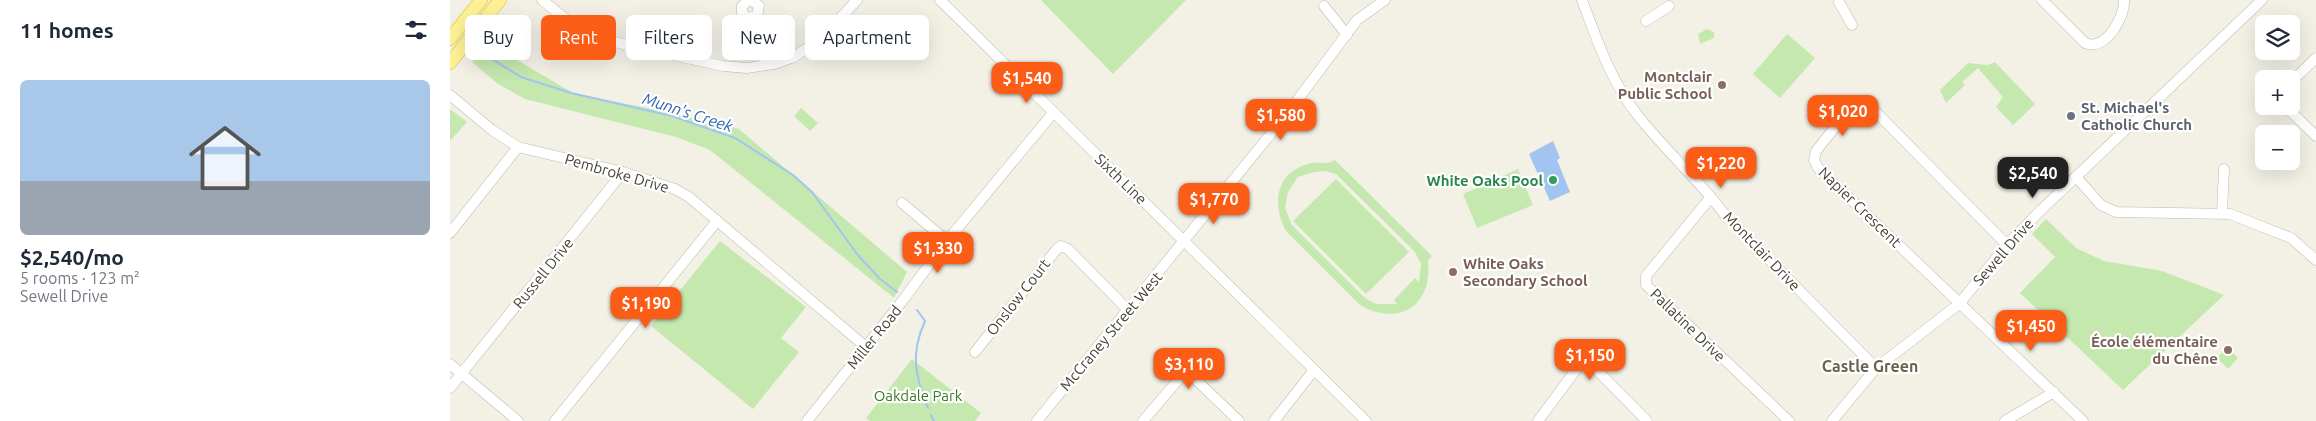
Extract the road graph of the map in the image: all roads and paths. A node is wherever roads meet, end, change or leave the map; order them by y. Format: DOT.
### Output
graph roads {
  1 [pos="481,0"];
  2 [pos="500,0"];
  3 [pos="542,0"];
  4 [pos="750,0"];
  5 [pos="857,0"];
  6 [pos="940,0"];
  7 [pos="1385,0"];
  8 [pos="1582,0"];
  9 [pos="1678,0"];
  10 [pos="2042,0"];
  11 [pos="2124,0"];
  12 [pos="2262,0"];
  13 [pos="1839,1"];
  14 [pos="1667,3"];
  15 [pos="1324,6"];
  16 [pos="744,15"];
  17 [pos="757,15"];
  18 [pos="1646,21"];
  19 [pos="1852,24"];
  20 [pos="1346,35"];
  21 [pos="450,39"];
  22 [pos="2316,58"];
  23 [pos="764,60"];
  24 [pos="450,63"];
  25 [pos="765,66"];
  26 [pos="2300,73"];
  27 [pos="450,95"];
  28 [pos="1053,113"];
  29 [pos="2294,115"];
  30 [pos="2316,136"];
  31 [pos="518,147"];
  32 [pos="2224,169"];
  33 [pos="623,172"];
  34 [pos="2076,177"];
  35 [pos="1711,197"];
  36 [pos="902,203"];
  37 [pos="2222,213"];
  38 [pos="717,221"];
  39 [pos="450,233"];
  40 [pos="947,240"];
  41 [pos="1185,241"];
  42 [pos="2007,245"];
  43 [pos="2316,260"];
  44 [pos="1959,304"];
  45 [pos="1128,310"];
  46 [pos="866,347"];
  47 [pos="975,352"];
  48 [pos="450,364"];
  49 [pos="1876,368"];
  50 [pos="1314,370"];
  51 [pos="462,374"];
  52 [pos="450,388"];
  53 [pos="2054,392"];
  54 [pos="518,421"];
  55 [pos="555,421"];
  56 [pos="807,421"];
  57 [pos="1037,421"];
  58 [pos="1143,421"];
  59 [pos="1239,421"];
  60 [pos="1274,421"];
  61 [pos="1366,421"];
  62 [pos="1538,421"];
  63 [pos="1647,421"];
  64 [pos="1790,421"];
  65 [pos="1832,421"];
  66 [pos="2005,421"];
  67 [pos="2083,421"];
  1 -- 21 [label="main road"];
  2 -- 24 [label="main road"];
  3 -- 25 [label="street"];
  4 -- 16 [label="street"];
  4 -- 17 [label="street"];
  5 -- 25 [label="street"];
  6 -- 28 [label="street, Sixth Line"];
  7 -- 20 [label="street, McCraney Street West"];
  8 -- 35 [label="street, Montclair Drive"];
  9 -- 14 [label="street"];
  10 -- 11 [label="street"];
  12 -- 34 [label="street, Sewell Drive"];
  13 -- 19 [label="street"];
  14 -- 18 [label="street"];
  15 -- 20 [label="street"];
  20 -- 41 [label="street, McCraney Street West"];
  22 -- 26 [label="street"];
  23 -- 25 [label="street"];
  27 -- 31 [label="street, Pembroke Drive"];
  28 -- 40 [label="street, Miller Road"];
  28 -- 41 [label="street, Sixth Line"];
  29 -- 30 [label="street"];
  31 -- 33 [label="street, Pembroke Drive"];
  31 -- 39 [label="street"];
  32 -- 37 [label="street"];
  33 -- 38 [label="street, Pembroke Drive"];
  33 -- 51 [label="street, Russell Drive"];
  34 -- 37 [label="street"];
  34 -- 42 [label="street, Sewell Drive"];
  35 -- 49 [label="street, Montclair Drive"];
  35 -- 64 [label="street, Pallatine Drive"];
  36 -- 40 [label="street"];
  37 -- 43 [label="street"];
  38 -- 46 [label="street, Pembroke Drive"];
  38 -- 55 [label="street"];
  40 -- 46 [label="street, Miller Road"];
  41 -- 45 [label="street, McCraney Street West"];
  41 -- 50 [label="street, Sixth Line"];
  42 -- 44 [label="street, Sewell Drive"];
  42 -- 44 [label="street, Napier Crescent"];
  44 -- 49 [label="street, Sewell Drive"];
  44 -- 53 [label="street, Napier Crescent"];
  45 -- 47 [label="street, Onslow Court"];
  45 -- 57 [label="street, McCraney Street West"];
  46 -- 56 [label="street, Miller Road"];
  48 -- 51 [label="street"];
  49 -- 65 [label="street, Sewell Drive"];
  50 -- 60 [label="street"];
  50 -- 61 [label="street, Sixth Line"];
  51 -- 52 [label="street, Russell Drive"];
  51 -- 54 [label="street"];
  53 -- 66 [label="street"];
  53 -- 67 [label="street, Napier Crescent"];
  58 -- 59 [label="street"];
  62 -- 63 [label="street"];
}
